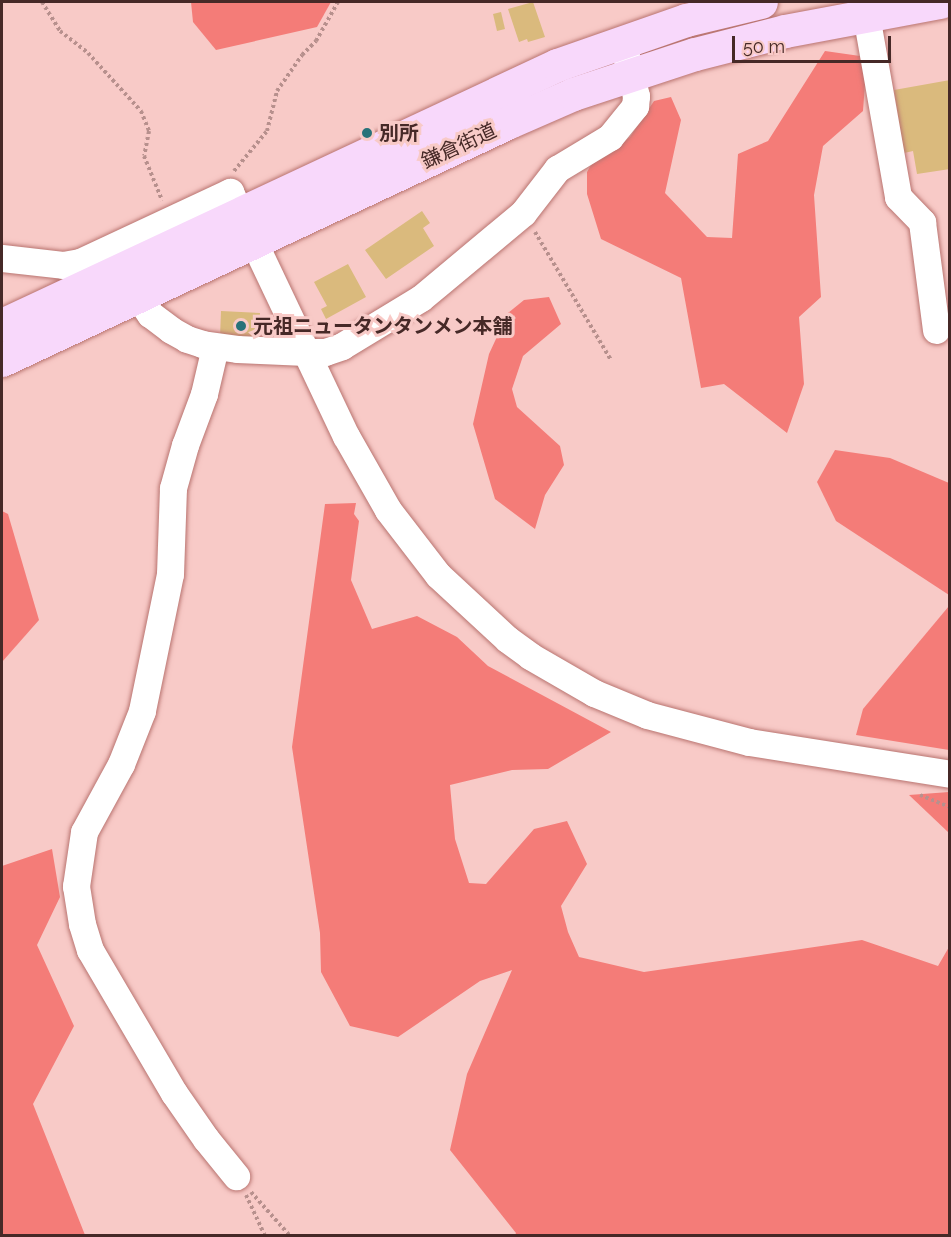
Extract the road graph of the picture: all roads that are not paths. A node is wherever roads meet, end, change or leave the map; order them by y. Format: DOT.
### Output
graph roads {
  1 [pos="761,2"];
  2 [pos="940,2"];
  3 [pos="721,6"];
  4 [pos="866,15"];
  5 [pos="621,41"];
  6 [pos="632,74"];
  7 [pos="235,202"];
  8 [pos="254,242"];
  9 [pos="2,258"];
  10 [pos="69,278"];
  11 [pos="138,297"];
  12 [pos="2,325"];
  13 [pos="936,330"];
  14 [pos="215,347"];
  15 [pos="306,352"];
  16 [pos="2,360"];
  17 [pos="950,774"];
  18 [pos="236,1176"];
  1 -- 3 [label="main road, 鎌倉街道"];
  2 -- 4 [label="main road, 鎌倉街道"];
  3 -- 5 [label="main road, 鎌倉街道"];
  4 -- 6 [label="main road, 鎌倉街道"];
  4 -- 13 [label="street"];
  5 -- 6 [label="street"];
  5 -- 7 [label="main road, 鎌倉街道"];
  6 -- 8 [label="main road, 鎌倉街道"];
  6 -- 15 [label="street"];
  7 -- 8 [label="street"];
  7 -- 10 [label="main road, 鎌倉街道"];
  7 -- 10 [label="street"];
  8 -- 11 [label="main road, 鎌倉街道"];
  8 -- 15 [label="street"];
  9 -- 10 [label="street"];
  10 -- 12 [label="main road, 鎌倉街道"];
  11 -- 14 [label="street"];
  11 -- 16 [label="main road, 鎌倉街道"];
  14 -- 15 [label="street"];
  14 -- 18 [label="street"];
  15 -- 17 [label="street"];
}
